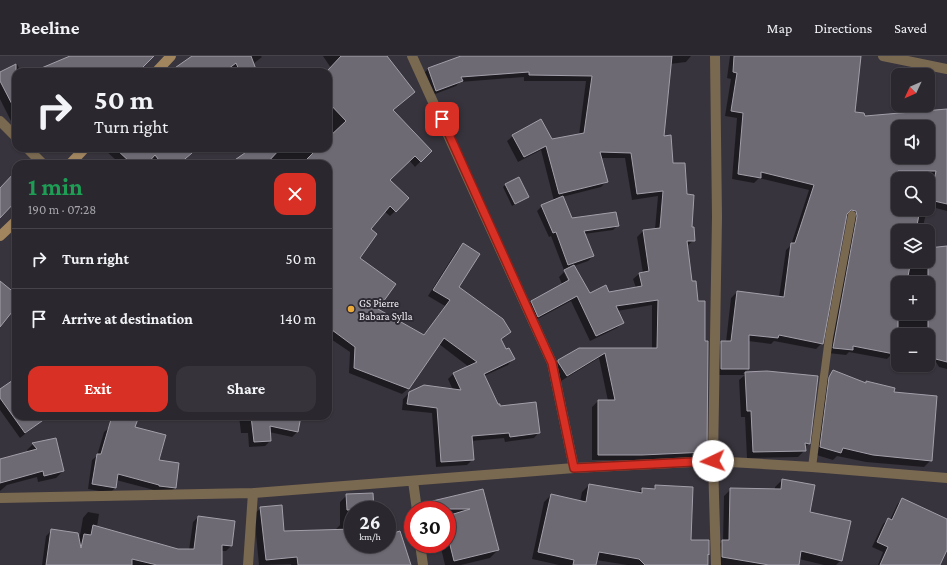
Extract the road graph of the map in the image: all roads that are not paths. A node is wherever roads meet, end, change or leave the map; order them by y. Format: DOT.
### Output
graph roads {
  1 [pos="171,56"];
  2 [pos="412,56"];
  3 [pos="715,56"];
  4 [pos="883,56"];
  5 [pos="160,68"];
  6 [pos="947,70"];
  7 [pos="0,121"];
  8 [pos="12,133"];
  9 [pos="31,152"];
  10 [pos="81,152"];
  11 [pos="39,160"];
  12 [pos="74,160"];
  13 [pos="852,216"];
  14 [pos="12,226"];
  15 [pos="0,236"];
  16 [pos="713,461"];
  17 [pos="812,467"];
  18 [pos="574,468"];
  19 [pos="947,478"];
  20 [pos="413,481"];
  21 [pos="253,493"];
  22 [pos="0,498"];
  23 [pos="416,501"];
  24 [pos="421,553"];
  25 [pos="248,565"];
  26 [pos="423,565"];
  27 [pos="716,565"];
  1 -- 5 [label="street"];
  2 -- 18 [label="street"];
  3 -- 16 [label="street"];
  4 -- 6 [label="street"];
  7 -- 8 [label="street"];
  9 -- 11 [label="street"];
  10 -- 12 [label="street"];
  13 -- 17 [label="lane"];
  14 -- 15 [label="street"];
  16 -- 17 [label="street"];
  16 -- 18 [label="street"];
  16 -- 27 [label="street"];
  17 -- 19 [label="street"];
  18 -- 20 [label="street"];
  20 -- 21 [label="street"];
  20 -- 23 [label="street"];
  21 -- 22 [label="street"];
  21 -- 25 [label="street"];
  24 -- 26 [label="street"];
}
